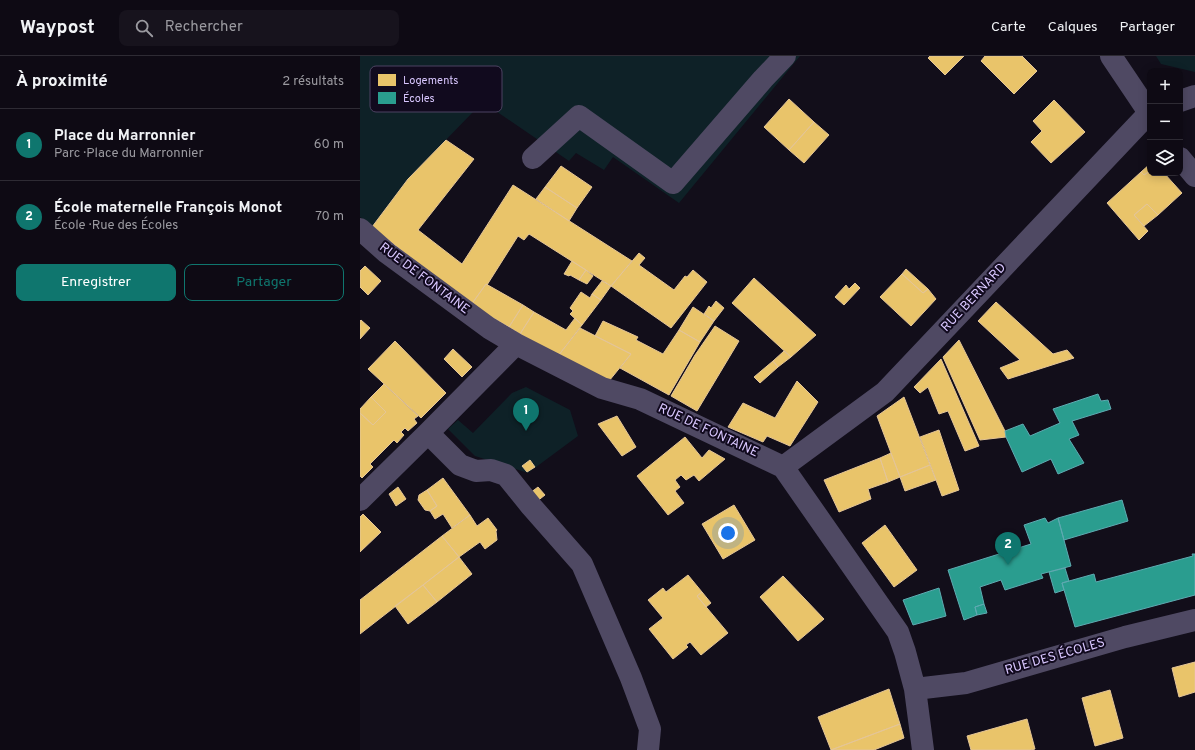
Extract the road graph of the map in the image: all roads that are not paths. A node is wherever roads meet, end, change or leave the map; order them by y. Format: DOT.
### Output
graph roads {
  1 [pos="785,56"];
  2 [pos="1111,56"];
  3 [pos="1195,96"];
  4 [pos="1183,100"];
  5 [pos="1147,108"];
  6 [pos="1147,115"];
  7 [pos="533,158"];
  8 [pos="1183,162"];
  9 [pos="1195,176"];
  10 [pos="360,229"];
  11 [pos="516,344"];
  12 [pos="428,433"];
  13 [pos="783,467"];
  14 [pos="360,500"];
  15 [pos="1195,620"];
  16 [pos="915,688"];
  17 [pos="648,750"];
  18 [pos="923,750"];
  1 -- 7 [label="street"];
  2 -- 5 [label="street"];
  3 -- 4 [label="street"];
  6 -- 13 [label="street, RUE BERNARD"];
  8 -- 9 [label="street"];
  10 -- 11 [label="street, RUE DE FONTAINE"];
  11 -- 12 [label="street"];
  11 -- 13 [label="street, RUE DE FONTAINE"];
  12 -- 14 [label="street"];
  12 -- 17 [label="street"];
  13 -- 16 [label="street, RUE DE FONTAINE"];
  15 -- 16 [label="street, RUE DES ÉCOLES"];
  16 -- 18 [label="street, RUE DE FONTAINE"];
}
